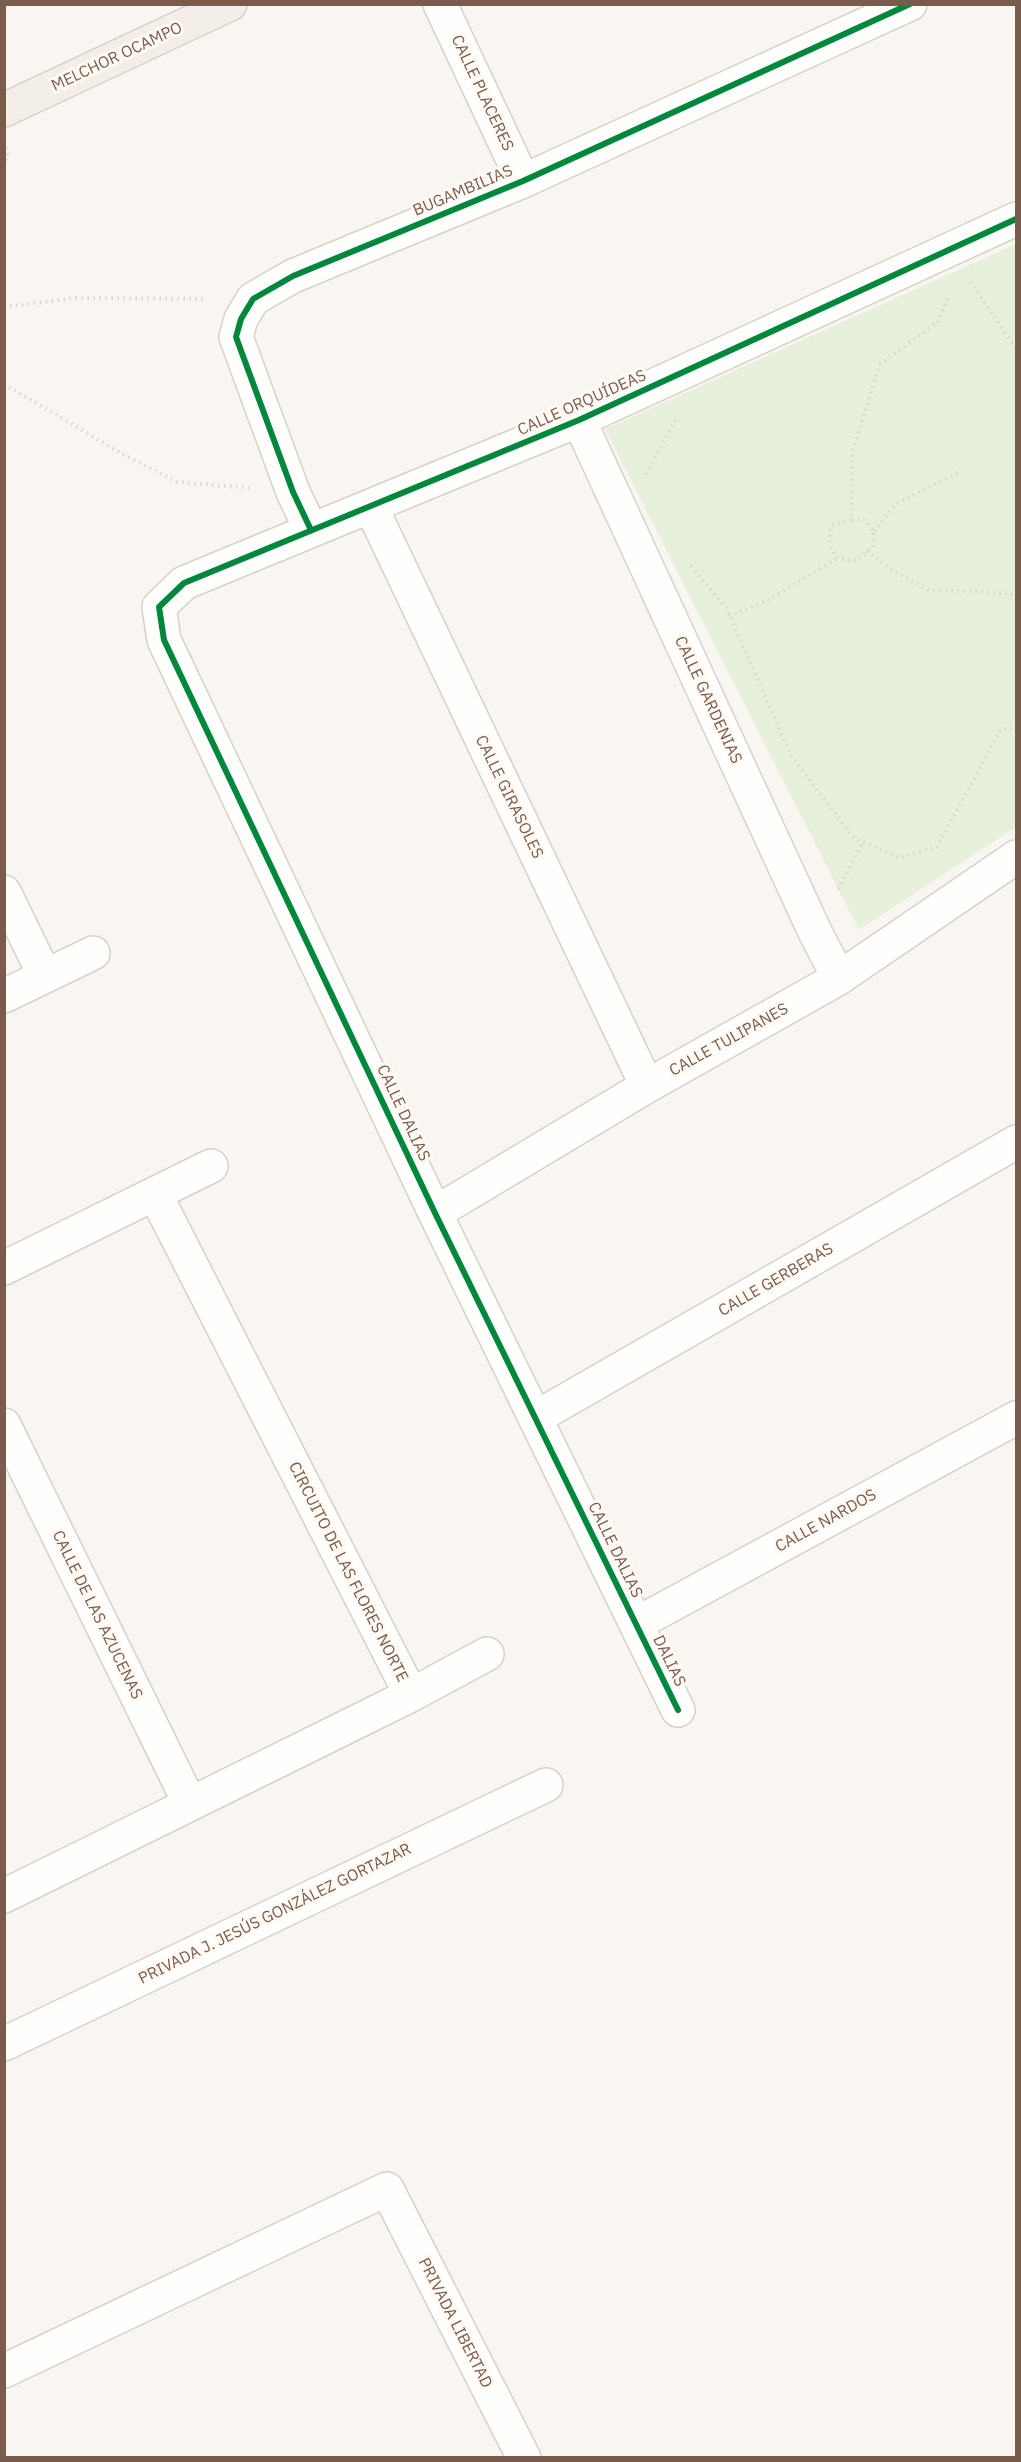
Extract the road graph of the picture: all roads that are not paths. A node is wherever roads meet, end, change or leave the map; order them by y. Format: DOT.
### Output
graph roads {
  1 [pos="230,4"];
  2 [pos="440,4"];
  3 [pos="910,4"];
  4 [pos="4,110"];
  5 [pos="523,181"];
  6 [pos="1017,219"];
  7 [pos="579,420"];
  8 [pos="370,507"];
  9 [pos="311,530"];
  10 [pos="159,607"];
  11 [pos="1012,871"];
  12 [pos="4,892"];
  13 [pos="93,953"];
  14 [pos="45,976"];
  15 [pos="839,978"];
  16 [pos="4,996"];
  17 [pos="647,1086"];
  18 [pos="1017,1142"];
  19 [pos="211,1167"];
  20 [pos="155,1194"];
  21 [pos="435,1213"];
  22 [pos="4,1268"];
  23 [pos="535,1418"];
  24 [pos="1017,1418"];
  25 [pos="4,1425"];
  26 [pos="636,1624"];
  27 [pos="487,1654"];
  28 [pos="411,1695"];
  29 [pos="678,1710"];
  30 [pos="546,1785"];
  31 [pos="190,1804"];
  32 [pos="4,1896"];
  33 [pos="4,2044"];
  34 [pos="4,2371"];
  35 [pos="524,2457"];
  1 -- 4 [label="main road, MELCHOR OCAMPO"];
  2 -- 5 [label="street, CALLE PLACERES"];
  3 -- 5 [label="street, BUGAMBILIAS"];
  5 -- 9 [label="street, BUGAMBILIAS"];
  6 -- 7 [label="street, CALLE ORQUÍDEAS"];
  7 -- 8 [label="street, CALLE ORQUÍDEAS"];
  7 -- 15 [label="street, CALLE GARDENIAS"];
  8 -- 9 [label="street, CALLE ORQUÍDEAS"];
  8 -- 17 [label="street, CALLE GIRASOLES"];
  9 -- 10 [label="street, CALLE ORQUÍDEAS"];
  10 -- 21 [label="street, CALLE DALIAS"];
  11 -- 15 [label="street, CALLE TULIPANES"];
  12 -- 14 [label="street"];
  13 -- 14 [label="street"];
  14 -- 16 [label="street"];
  15 -- 17 [label="street, CALLE TULIPANES"];
  17 -- 21 [label="street, CALLE TULIPANES"];
  18 -- 23 [label="street, CALLE GERBERAS"];
  19 -- 20 [label="street"];
  20 -- 22 [label="street"];
  20 -- 28 [label="street, CIRCUITO DE LAS FLORES NORTE"];
  21 -- 23 [label="street, CALLE DALIAS"];
  23 -- 26 [label="street, CALLE DALIAS"];
  24 -- 26 [label="street, CALLE NARDOS"];
  25 -- 31 [label="street, CALLE DE LAS AZUCENAS"];
  26 -- 29 [label="street, DALIAS"];
  27 -- 28 [label="street"];
  28 -- 31 [label="street, CIRCUITO DE LAS FLORES NORTE"];
  30 -- 33 [label="street, PRIVADA J. JESÚS GONZÁLEZ GORTAZAR"];
  31 -- 32 [label="street, CIRCUITO DE LAS FLORES NORTE"];
  34 -- 35 [label="street, PRIVADA LIBERTAD"];
}
